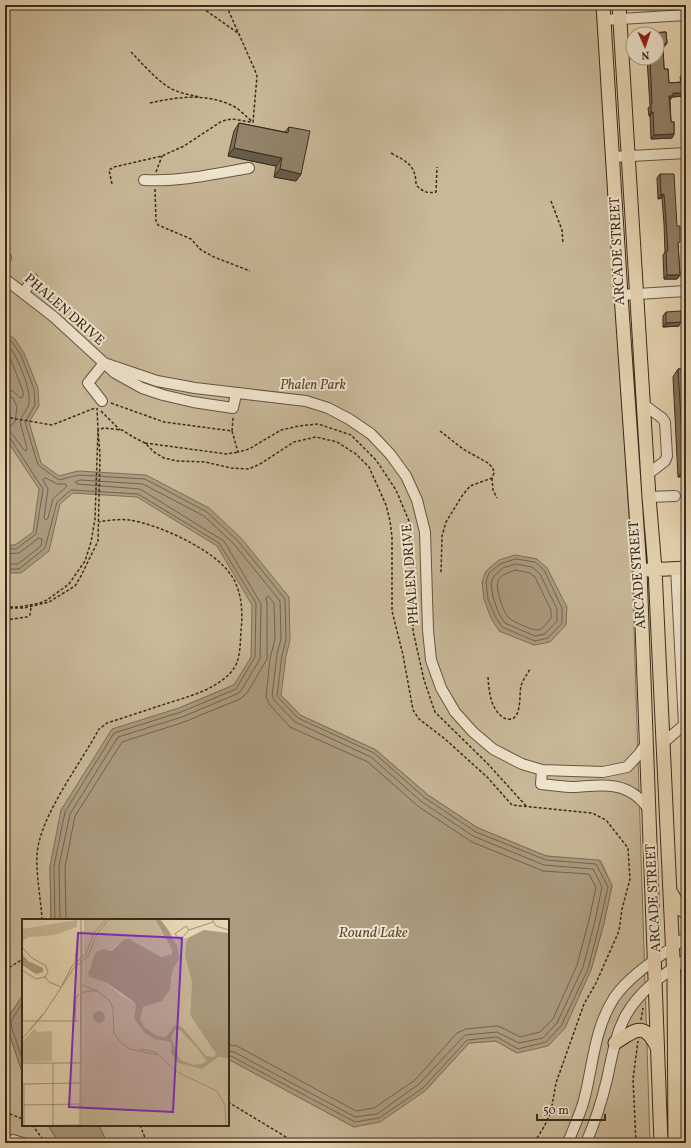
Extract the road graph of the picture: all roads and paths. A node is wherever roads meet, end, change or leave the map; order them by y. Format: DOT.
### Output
graph roads {
  1 [pos="198,5"];
  2 [pos="226,5"];
  3 [pos="603,5"];
  4 [pos="618,5"];
  5 [pos="686,15"];
  6 [pos="619,19"];
  7 [pos="604,20"];
  8 [pos="238,34"];
  9 [pos="130,52"];
  10 [pos="202,97"];
  11 [pos="150,103"];
  12 [pos="253,122"];
  13 [pos="686,152"];
  14 [pos="391,153"];
  15 [pos="162,156"];
  16 [pos="629,156"];
  17 [pos="613,157"];
  18 [pos="437,167"];
  19 [pos="249,168"];
  20 [pos="144,180"];
  21 [pos="154,180"];
  22 [pos="112,184"];
  23 [pos="551,201"];
  24 [pos="563,244"];
  25 [pos="250,271"];
  26 [pos="5,278"];
  27 [pos="34,279"];
  28 [pos="686,291"];
  29 [pos="24,292"];
  30 [pos="637,294"];
  31 [pos="621,295"];
  32 [pos="104,363"];
  33 [pos="236,394"];
  34 [pos="100,404"];
  35 [pos="643,404"];
  36 [pos="233,408"];
  37 [pos="5,417"];
  38 [pos="98,430"];
  39 [pos="120,430"];
  40 [pos="232,431"];
  41 [pos="440,431"];
  42 [pos="144,443"];
  43 [pos="238,452"];
  44 [pos="648,474"];
  45 [pos="492,478"];
  46 [pos="675,496"];
  47 [pos="649,497"];
  48 [pos="497,498"];
  49 [pos="99,522"];
  50 [pos="681,568"];
  51 [pos="655,569"];
  52 [pos="640,570"];
  53 [pos="441,574"];
  54 [pos="49,602"];
  55 [pos="31,606"];
  56 [pos="5,608"];
  57 [pos="5,620"];
  58 [pos="683,660"];
  59 [pos="530,669"];
  60 [pos="488,677"];
  61 [pos="684,712"];
  62 [pos="663,743"];
  63 [pos="646,744"];
  64 [pos="542,770"];
  65 [pos="584,772"];
  66 [pos="603,772"];
  67 [pos="585,786"];
  68 [pos="603,786"];
  69 [pos="527,806"];
  70 [pos="649,810"];
  71 [pos="670,890"];
  72 [pos="686,912"];
  73 [pos="42,919"];
  74 [pos="686,937"];
  75 [pos="672,948"];
  76 [pos="686,959"];
  77 [pos="22,960"];
  78 [pos="655,960"];
  79 [pos="673,968"];
  80 [pos="5,970"];
  81 [pos="655,980"];
  82 [pos="640,1030"];
  83 [pos="615,1043"];
  84 [pos="658,1049"];
  85 [pos="229,1103"];
  86 [pos="5,1112"];
  87 [pos="22,1119"];
  88 [pos="33,1126"];
  89 [pos="140,1126"];
  90 [pos="9,1139"];
  91 [pos="23,1143"];
  92 [pos="46,1143"];
  93 [pos="148,1143"];
  94 [pos="296,1143"];
  95 [pos="534,1143"];
  96 [pos="568,1143"];
  97 [pos="586,1143"];
  98 [pos="636,1143"];
  99 [pos="661,1143"];
  100 [pos="674,1143"];
  1 -- 8 [label="path"];
  2 -- 8 [label="path"];
  3 -- 7 [label="main road, ARCADE STREET"];
  4 -- 6 [label="main road, ARCADE STREET"];
  5 -- 6 [label="street"];
  6 -- 7 [label="street"];
  6 -- 16 [label="main road, ARCADE STREET"];
  7 -- 17 [label="main road, ARCADE STREET"];
  8 -- 12 [label="path"];
  9 -- 10 [label="path"];
  10 -- 11 [label="path"];
  10 -- 12 [label="path"];
  12 -- 15 [label="path"];
  13 -- 16 [label="street"];
  14 -- 18 [label="path"];
  15 -- 21 [label="path"];
  15 -- 22 [label="path"];
  16 -- 17 [label="street"];
  16 -- 30 [label="main road, ARCADE STREET"];
  17 -- 31 [label="main road, ARCADE STREET"];
  19 -- 21 [label="street"];
  20 -- 21 [label="street"];
  21 -- 25 [label="path"];
  23 -- 24 [label="path"];
  26 -- 29 [label="street, PHALEN DRIVE"];
  27 -- 29 [label="street"];
  28 -- 30 [label="street"];
  29 -- 32 [label="street, PHALEN DRIVE"];
  30 -- 31 [label="street"];
  30 -- 35 [label="main road, ARCADE STREET"];
  31 -- 52 [label="main road, ARCADE STREET"];
  32 -- 33 [label="street, PHALEN DRIVE"];
  32 -- 34 [label="street"];
  32 -- 36 [label="street, PHALEN DRIVE"];
  33 -- 36 [label="street"];
  33 -- 64 [label="street, PHALEN DRIVE"];
  34 -- 37 [label="path"];
  34 -- 38 [label="path"];
  34 -- 39 [label="path"];
  34 -- 40 [label="path"];
  35 -- 44 [label="main road, ARCADE STREET"];
  35 -- 44 [label="street"];
  36 -- 40 [label="path"];
  38 -- 39 [label="path"];
  38 -- 49 [label="path"];
  38 -- 54 [label="path"];
  39 -- 42 [label="path"];
  40 -- 43 [label="path"];
  41 -- 45 [label="path"];
  42 -- 43 [label="path"];
  42 -- 69 [label="path"];
  43 -- 69 [label="path"];
  44 -- 47 [label="main road, ARCADE STREET"];
  45 -- 48 [label="path"];
  45 -- 53 [label="path"];
  46 -- 47 [label="street"];
  47 -- 51 [label="main road, ARCADE STREET"];
  49 -- 54 [label="path"];
  49 -- 73 [label="path"];
  50 -- 51 [label="main road"];
  50 -- 58 [label="street"];
  51 -- 52 [label="main road"];
  51 -- 62 [label="main road, ARCADE STREET"];
  52 -- 63 [label="main road, ARCADE STREET"];
  54 -- 55 [label="path"];
  55 -- 56 [label="path"];
  55 -- 57 [label="path"];
  58 -- 61 [label="street"];
  59 -- 60 [label="path"];
  61 -- 62 [label="street"];
  62 -- 71 [label="main road, ARCADE STREET"];
  63 -- 66 [label="street, PHALEN DRIVE"];
  63 -- 70 [label="main road, ARCADE STREET"];
  64 -- 65 [label="street, PHALEN DRIVE"];
  64 -- 67 [label="street"];
  65 -- 66 [label="street, PHALEN DRIVE"];
  65 -- 67 [label="street"];
  66 -- 68 [label="street"];
  67 -- 68 [label="street"];
  68 -- 70 [label="street"];
  69 -- 95 [label="path"];
  70 -- 78 [label="main road, ARCADE STREET"];
  71 -- 72 [label="main road"];
  71 -- 75 [label="main road, ARCADE STREET"];
  74 -- 75 [label="street"];
  75 -- 78 [label="street"];
  75 -- 79 [label="main road, ARCADE STREET"];
  76 -- 79 [label="street"];
  77 -- 80 [label="path"];
  78 -- 81 [label="main road, ARCADE STREET"];
  78 -- 96 [label="street"];
  79 -- 81 [label="street"];
  79 -- 100 [label="main road, ARCADE STREET"];
  81 -- 83 [label="street"];
  81 -- 84 [label="main road, ARCADE STREET"];
  82 -- 83 [label="main road"];
  82 -- 84 [label="main road"];
  82 -- 98 [label="path"];
  83 -- 97 [label="street"];
  84 -- 99 [label="main road, ARCADE STREET"];
  85 -- 94 [label="path"];
  86 -- 87 [label="path"];
  88 -- 92 [label="path"];
  89 -- 93 [label="path"];
  90 -- 91 [label="street"];
}
